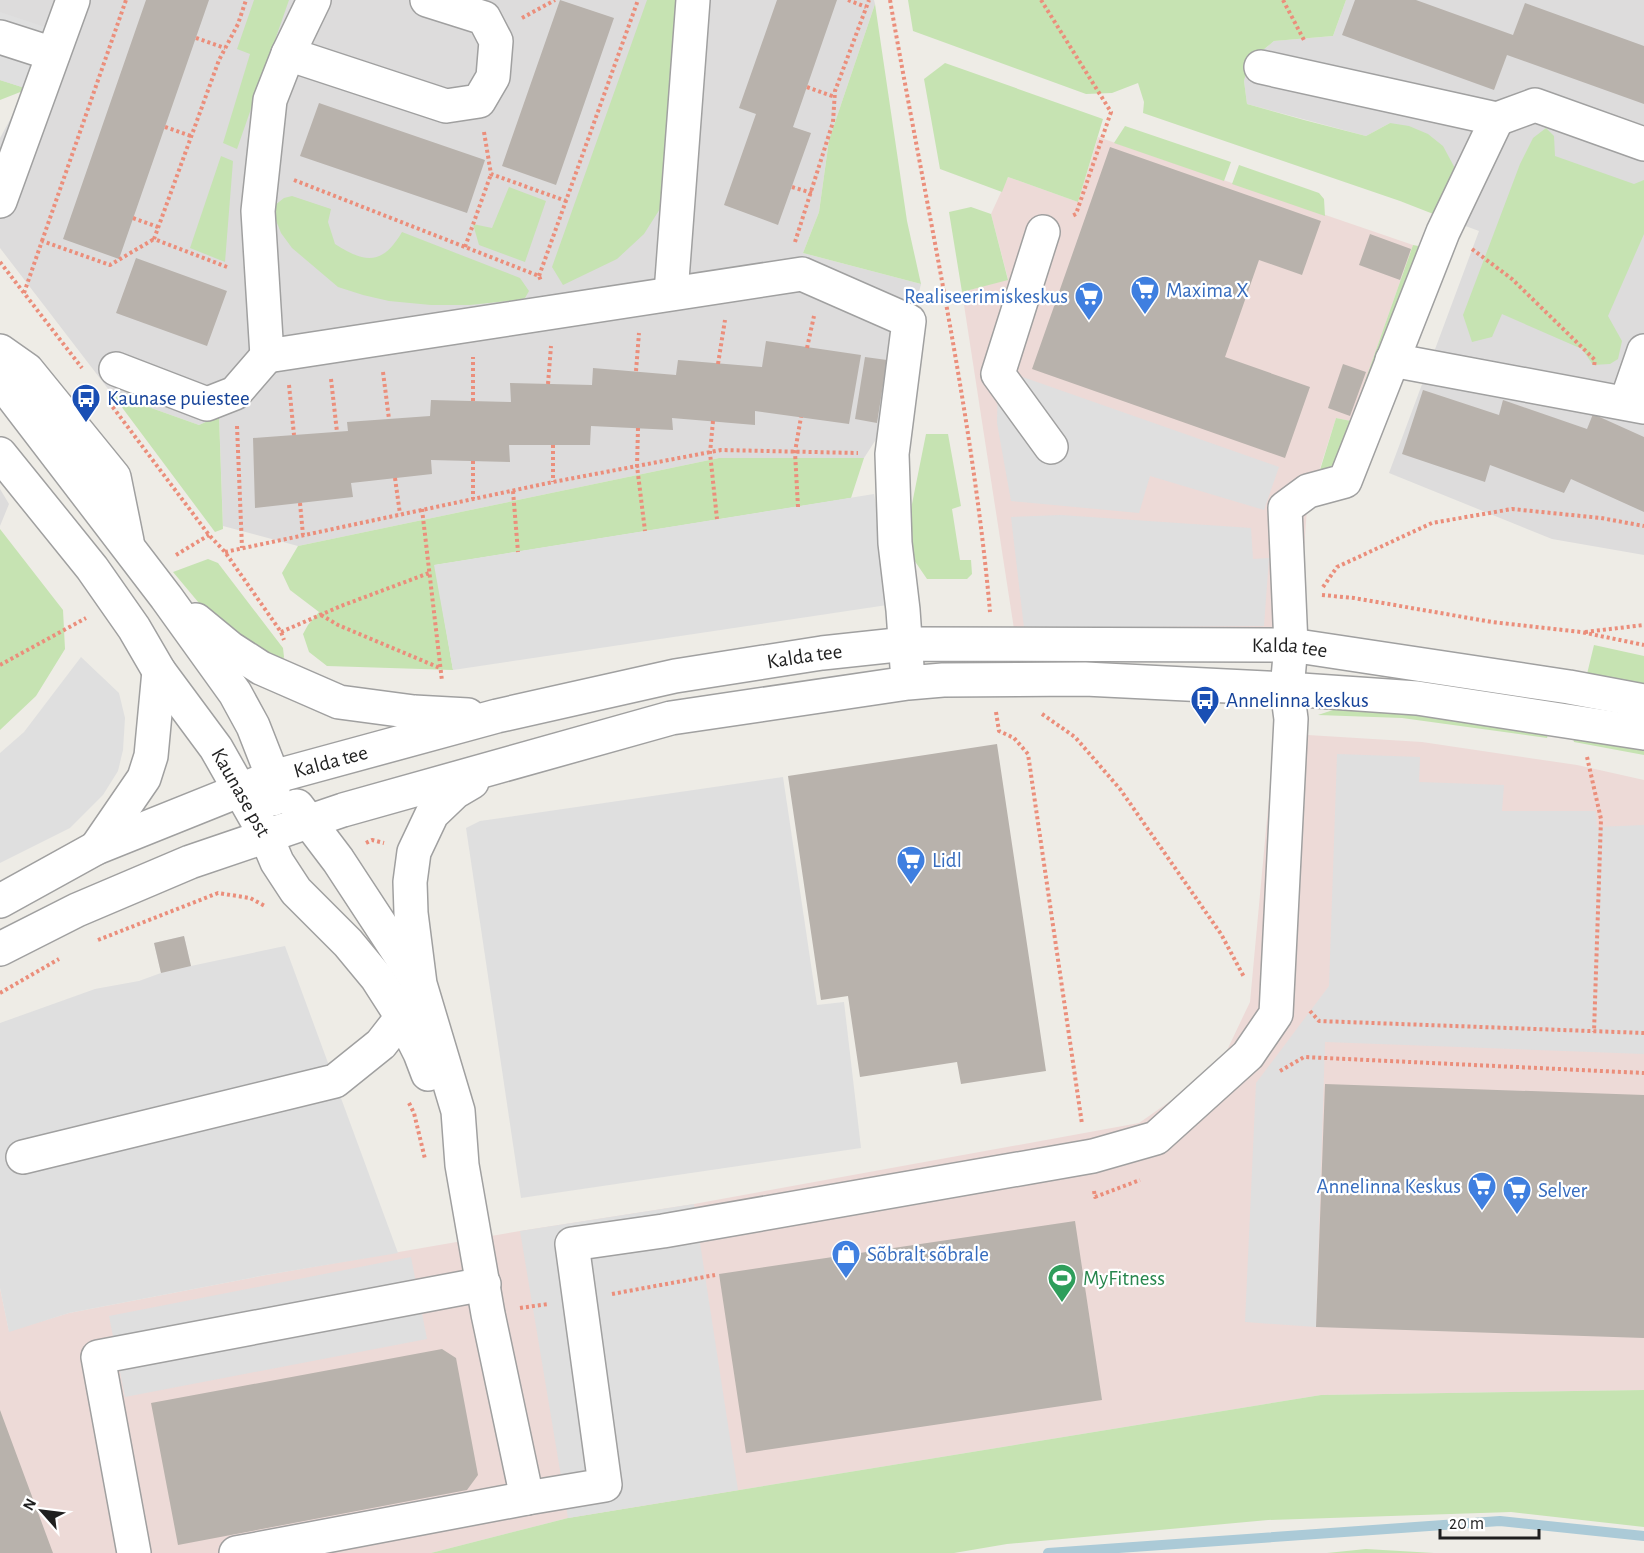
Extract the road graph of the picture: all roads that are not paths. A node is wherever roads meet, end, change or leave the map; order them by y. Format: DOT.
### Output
graph roads {
  1 [pos="73,0"];
  2 [pos="314,0"];
  3 [pos="427,0"];
  4 [pos="693,0"];
  5 [pos="0,37"];
  6 [pos="53,54"];
  7 [pos="288,54"];
  8 [pos="1262,67"];
  9 [pos="1497,118"];
  10 [pos="1644,144"];
  11 [pos="0,201"];
  12 [pos="1043,232"];
  13 [pos="672,293"];
  14 [pos="0,351"];
  15 [pos="1644,351"];
  16 [pos="277,355"];
  17 [pos="1392,360"];
  18 [pos="116,369"];
  19 [pos="0,380"];
  20 [pos="1635,405"];
  21 [pos="25,412"];
  22 [pos="1051,447"];
  23 [pos="3,464"];
  24 [pos="128,549"];
  25 [pos="166,597"];
  26 [pos="906,644"];
  27 [pos="1291,645"];
  28 [pos="159,671"];
  29 [pos="908,683"];
  30 [pos="1287,688"];
  31 [pos="1644,701"];
  32 [pos="497,716"];
  33 [pos="1644,733"];
  34 [pos="502,765"];
  35 [pos="273,777"];
  36 [pos="242,791"];
  37 [pos="309,821"];
  38 [pos="266,836"];
  39 [pos="96,849"];
  40 [pos="0,901"];
  41 [pos="0,949"];
  42 [pos="420,984"];
  43 [pos="402,1017"];
  44 [pos="23,1157"];
  45 [pos="462,1165"];
  46 [pos="484,1284"];
  47 [pos="527,1498"];
  48 [pos="134,1553"];
  49 [pos="236,1553"];
  1 -- 6 [label="street"];
  2 -- 7 [label="street"];
  3 -- 7 [label="street"];
  4 -- 13 [label="street"];
  5 -- 6 [label="street"];
  6 -- 11 [label="street"];
  7 -- 16 [label="street"];
  8 -- 9 [label="street"];
  9 -- 10 [label="street"];
  9 -- 17 [label="street"];
  12 -- 22 [label="street"];
  13 -- 16 [label="street"];
  13 -- 26 [label="street"];
  14 -- 24 [label="street"];
  15 -- 20 [label="street"];
  16 -- 18 [label="street"];
  17 -- 20 [label="street"];
  17 -- 27 [label="street"];
  19 -- 21 [label="street, Kaunase pst"];
  21 -- 23 [label="street"];
  21 -- 24 [label="street, Kaunase pst"];
  23 -- 24 [label="street"];
  23 -- 28 [label="street, Kaunase pst"];
  24 -- 25 [label="street, Kaunase pst"];
  25 -- 32 [label="street"];
  25 -- 35 [label="street, Kaunase pst"];
  26 -- 27 [label="street, Kalda tee"];
  26 -- 29 [label="street"];
  26 -- 32 [label="street, Kalda tee"];
  27 -- 30 [label="street"];
  27 -- 31 [label="street, Kalda tee"];
  28 -- 36 [label="street, Kaunase pst"];
  28 -- 39 [label="street"];
  29 -- 30 [label="street, Kalda tee"];
  29 -- 34 [label="street, Kalda tee"];
  30 -- 33 [label="street, Kalda tee"];
  30 -- 47 [label="street"];
  32 -- 35 [label="street, Kalda tee"];
  34 -- 37 [label="street, Kalda tee"];
  34 -- 42 [label="street"];
  35 -- 36 [label="street, Kalda tee"];
  35 -- 37 [label="street"];
  35 -- 38 [label="street, Kaunase pst"];
  36 -- 38 [label="street, Kaunase pst"];
  36 -- 39 [label="street, Kalda tee"];
  37 -- 38 [label="street, Kalda tee"];
  37 -- 42 [label="street"];
  38 -- 41 [label="street, Kalda tee"];
  38 -- 43 [label="street"];
  39 -- 40 [label="street, Kalda tee"];
  42 -- 43 [label="street"];
  42 -- 45 [label="street"];
  43 -- 44 [label="street"];
  43 -- 45 [label="street"];
  45 -- 46 [label="street"];
  46 -- 47 [label="street"];
  46 -- 48 [label="street"];
  47 -- 49 [label="street"];
}
